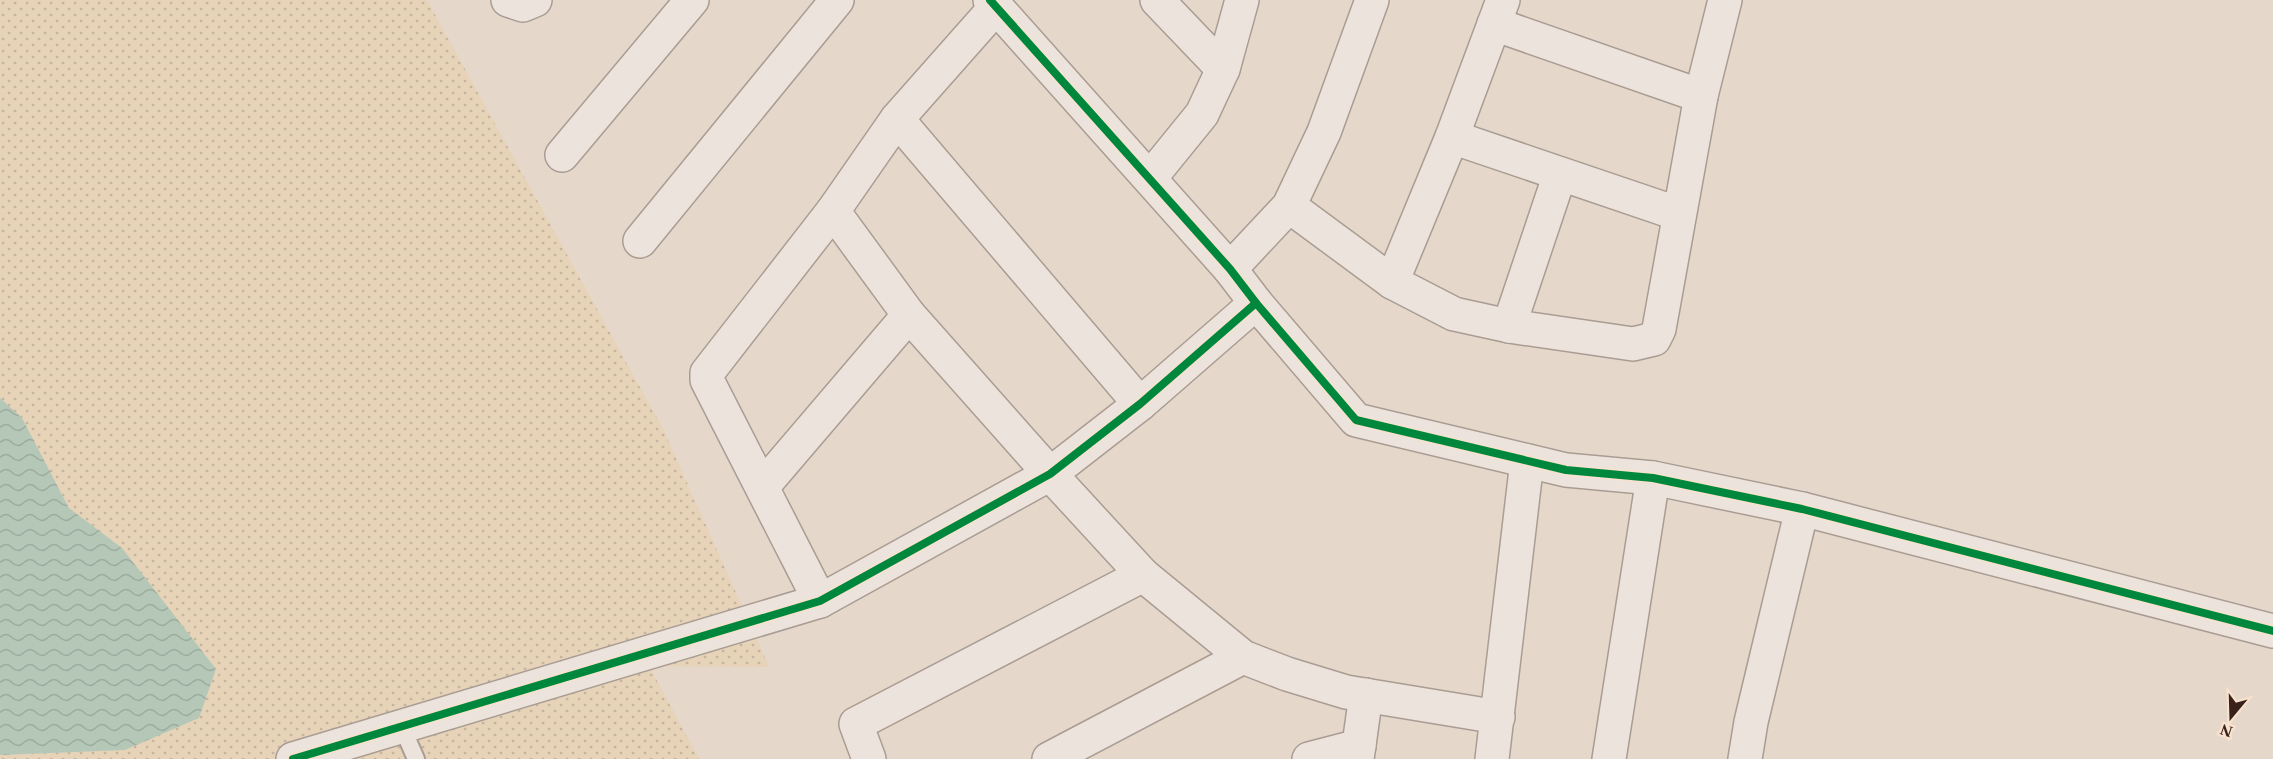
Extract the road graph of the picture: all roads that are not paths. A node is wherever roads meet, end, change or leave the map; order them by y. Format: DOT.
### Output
graph roads {
  1 [pos="508,0"];
  2 [pos="535,0"];
  3 [pos="692,0"];
  4 [pos="837,0"];
  5 [pos="1157,0"];
  6 [pos="1242,0"];
  7 [pos="1372,0"];
  8 [pos="1725,0"];
  9 [pos="993,3"];
  10 [pos="1498,12"];
  11 [pos="1223,69"];
  12 [pos="1701,96"];
  13 [pos="897,119"];
  14 [pos="1452,137"];
  15 [pos="562,155"];
  16 [pos="1560,174"];
  17 [pos="1150,178"];
  18 [pos="1289,206"];
  19 [pos="833,211"];
  20 [pos="1679,214"];
  21 [pos="640,242"];
  22 [pos="1230,269"];
  23 [pos="1392,282"];
  24 [pos="1256,303"];
  25 [pos="909,315"];
  26 [pos="1509,326"];
  27 [pos="1140,404"];
  28 [pos="1527,461"];
  29 [pos="1050,474"];
  30 [pos="1653,478"];
  31 [pos="763,486"];
  32 [pos="1802,509"];
  33 [pos="1143,575"];
  34 [pos="820,601"];
  35 [pos="2273,631"];
  36 [pos="1243,657"];
  37 [pos="1366,695"];
  38 [pos="1498,717"];
  39 [pos="402,727"];
  40 [pos="1358,752"];
  41 [pos="293,759"];
  42 [pos="416,759"];
  43 [pos="869,759"];
  44 [pos="1048,759"];
  45 [pos="1309,759"];
  46 [pos="1492,759"];
  47 [pos="1609,759"];
  48 [pos="1746,759"];
  1 -- 2 [label="street"];
  3 -- 15 [label="street"];
  4 -- 21 [label="street"];
  5 -- 11 [label="street"];
  6 -- 11 [label="street"];
  7 -- 18 [label="street"];
  8 -- 12 [label="street"];
  9 -- 13 [label="street"];
  9 -- 17 [label="street"];
  10 -- 12 [label="street"];
  10 -- 14 [label="street"];
  11 -- 17 [label="street"];
  12 -- 20 [label="street"];
  13 -- 19 [label="street"];
  13 -- 27 [label="street"];
  14 -- 16 [label="street"];
  14 -- 23 [label="street"];
  16 -- 20 [label="street"];
  16 -- 26 [label="street"];
  17 -- 22 [label="street"];
  18 -- 22 [label="street"];
  18 -- 23 [label="street"];
  19 -- 25 [label="street"];
  19 -- 31 [label="street"];
  20 -- 26 [label="street"];
  22 -- 24 [label="street"];
  23 -- 26 [label="street"];
  24 -- 27 [label="street"];
  24 -- 28 [label="street"];
  25 -- 29 [label="street"];
  25 -- 31 [label="street"];
  27 -- 29 [label="street"];
  28 -- 30 [label="street"];
  28 -- 38 [label="street"];
  29 -- 33 [label="street"];
  29 -- 34 [label="street"];
  30 -- 32 [label="street"];
  30 -- 47 [label="street"];
  31 -- 34 [label="street"];
  32 -- 35 [label="street"];
  32 -- 48 [label="street"];
  33 -- 36 [label="street"];
  33 -- 43 [label="street"];
  34 -- 39 [label="street"];
  36 -- 37 [label="street"];
  36 -- 44 [label="street"];
  37 -- 38 [label="street"];
  37 -- 40 [label="street"];
  38 -- 46 [label="street"];
  39 -- 41 [label="street"];
  39 -- 42 [label="lane"];
  40 -- 45 [label="street"];
}
